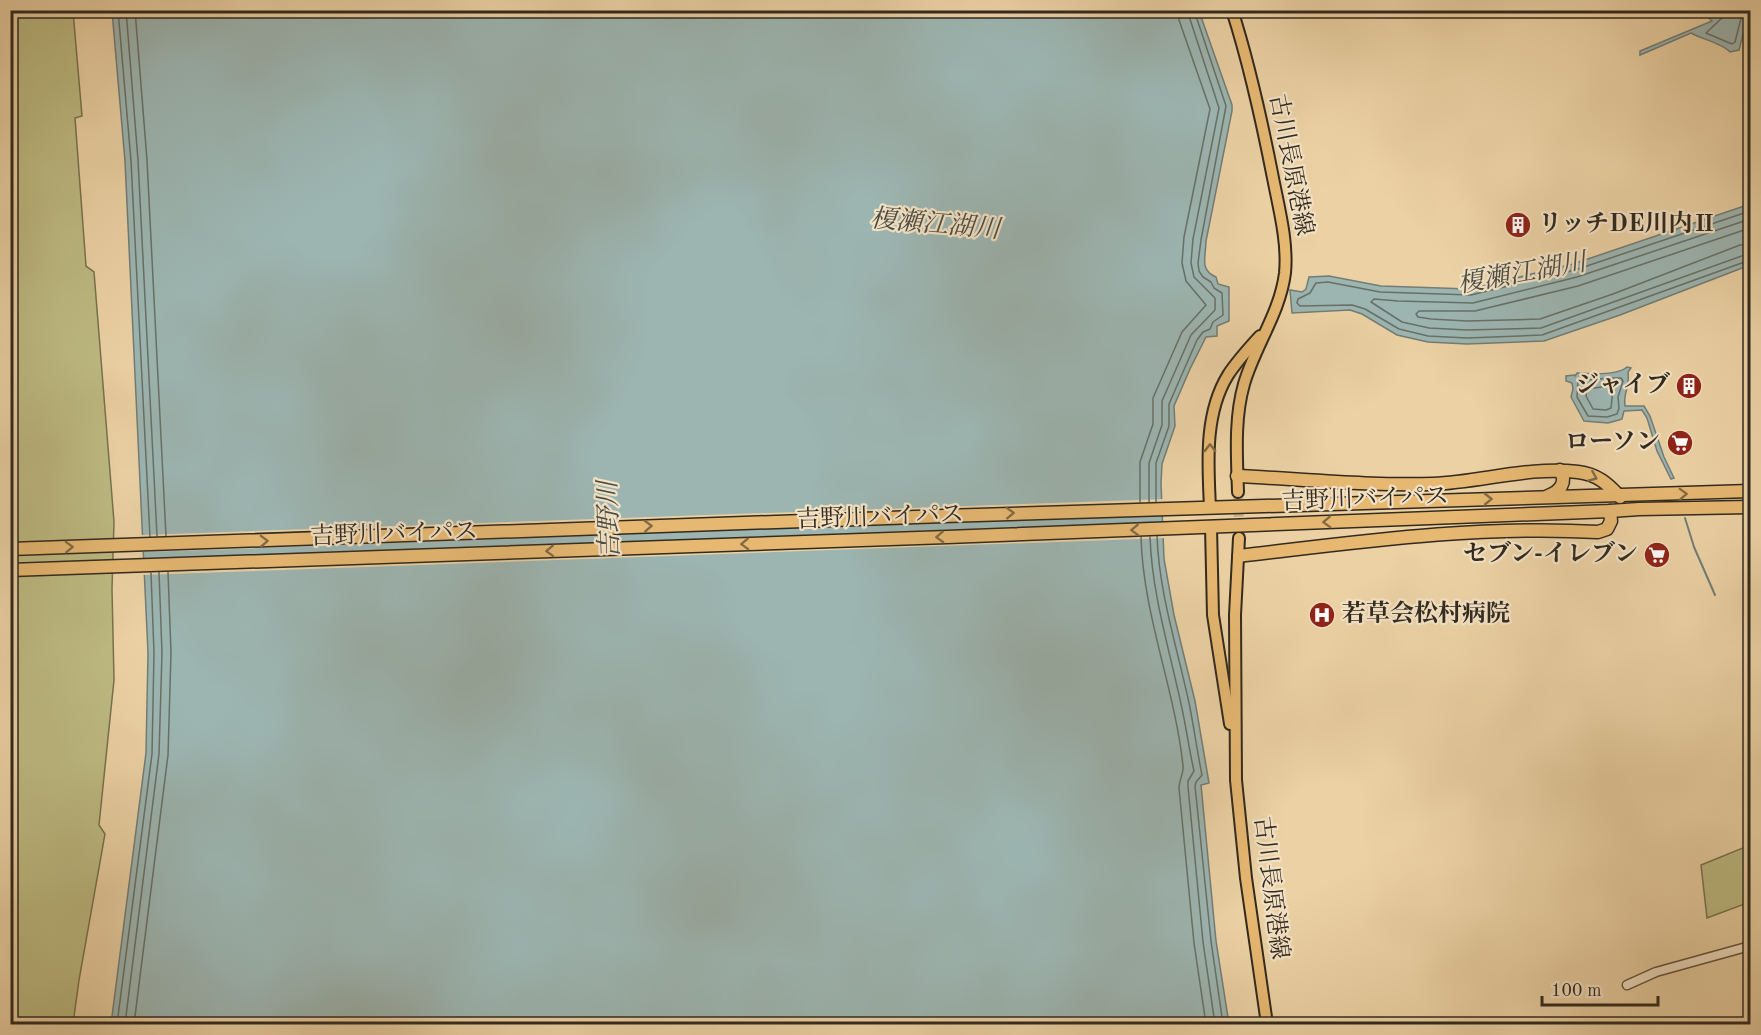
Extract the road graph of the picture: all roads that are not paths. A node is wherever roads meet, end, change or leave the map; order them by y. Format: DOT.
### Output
graph roads {
  1 [pos="1232,10"];
  2 [pos="1268,328"];
  3 [pos="1560,471"];
  4 [pos="1237,476"];
  5 [pos="1750,491"];
  6 [pos="1238,492"];
  7 [pos="1620,496"];
  8 [pos="1544,498"];
  9 [pos="1210,507"];
  10 [pos="1750,507"];
  11 [pos="1610,511"];
  12 [pos="1211,527"];
  13 [pos="1239,538"];
  14 [pos="10,549"];
  15 [pos="1239,556"];
  16 [pos="10,570"];
  17 [pos="1236,756"];
  18 [pos="1750,946"];
  19 [pos="1627,985"];
  20 [pos="1267,1024"];
  1 -- 2 [label="main road, 古川長原港線"];
  2 -- 4 [label="main road, 古川長原港線"];
  9 -- 2 [label="main road, 古川長原港線, one-way"];
  3 -- 4 [label="highway"];
  3 -- 7 [label="highway, one-way"];
  3 -- 8 [label="highway"];
  4 -- 6 [label="main road, 古川長原港線"];
  7 -- 5 [label="highway, 吉野川バイパス, one-way"];
  7 -- 8 [label="highway, 吉野川バイパス"];
  9 -- 8 [label="highway, 吉野川バイパス, one-way"];
  14 -- 9 [label="highway, 吉野川バイパス, one-way"];
  10 -- 11 [label="highway, 吉野川バイパス"];
  11 -- 12 [label="highway, 吉野川バイパス, one-way"];
  11 -- 15 [label="highway"];
  12 -- 16 [label="highway, 吉野川バイパス, one-way"];
  12 -- 17 [label="main road, 古川長原港線"];
  13 -- 15 [label="main road, 古川長原港線"];
  15 -- 17 [label="main road, 古川長原港線"];
  17 -- 20 [label="main road, 古川長原港線"];
  18 -- 19 [label="street"];
}
